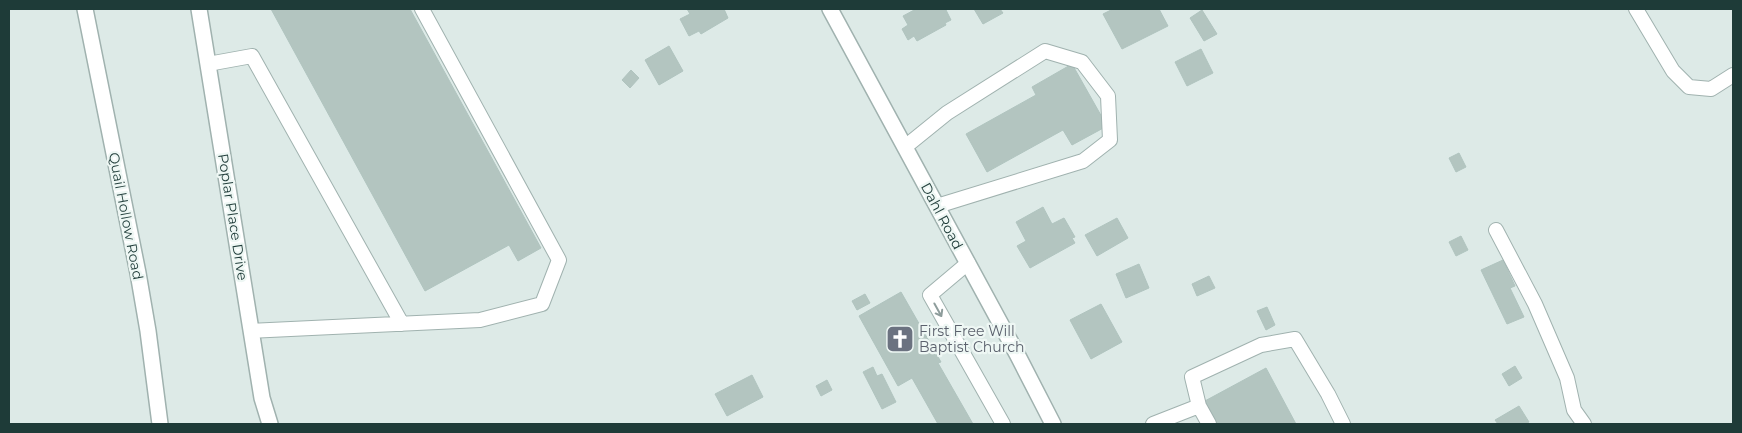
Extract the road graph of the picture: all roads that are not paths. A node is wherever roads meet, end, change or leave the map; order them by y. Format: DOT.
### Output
graph roads {
  1 [pos="85,9"];
  2 [pos="199,9"];
  3 [pos="422,9"];
  4 [pos="830,9"];
  5 [pos="1636,9"];
  6 [pos="208,64"];
  7 [pos="1733,75"];
  8 [pos="905,147"];
  9 [pos="937,206"];
  10 [pos="1496,230"];
  11 [pos="968,263"];
  12 [pos="402,324"];
  13 [pos="251,331"];
  14 [pos="1199,406"];
  15 [pos="160,424"];
  16 [pos="270,424"];
  17 [pos="1003,424"];
  18 [pos="1053,424"];
  19 [pos="1153,424"];
  20 [pos="1209,424"];
  21 [pos="1343,424"];
  22 [pos="1584,424"];
  1 -- 15 [label="street, Quail Hollow Road"];
  2 -- 6 [label="street, Poplar Place Drive"];
  3 -- 12 [label="lane"];
  4 -- 8 [label="street, Dahl Road"];
  5 -- 7 [label="lane"];
  6 -- 12 [label="lane"];
  6 -- 13 [label="street, Poplar Place Drive"];
  8 -- 9 [label="street, Dahl Road"];
  8 -- 9 [label="lane"];
  9 -- 11 [label="street, Dahl Road"];
  10 -- 22 [label="lane"];
  11 -- 17 [label="lane, one-way"];
  11 -- 18 [label="street, Dahl Road"];
  12 -- 13 [label="lane"];
  13 -- 16 [label="street, Poplar Place Drive"];
  14 -- 19 [label="lane"];
  14 -- 20 [label="lane"];
  14 -- 21 [label="lane"];
}
